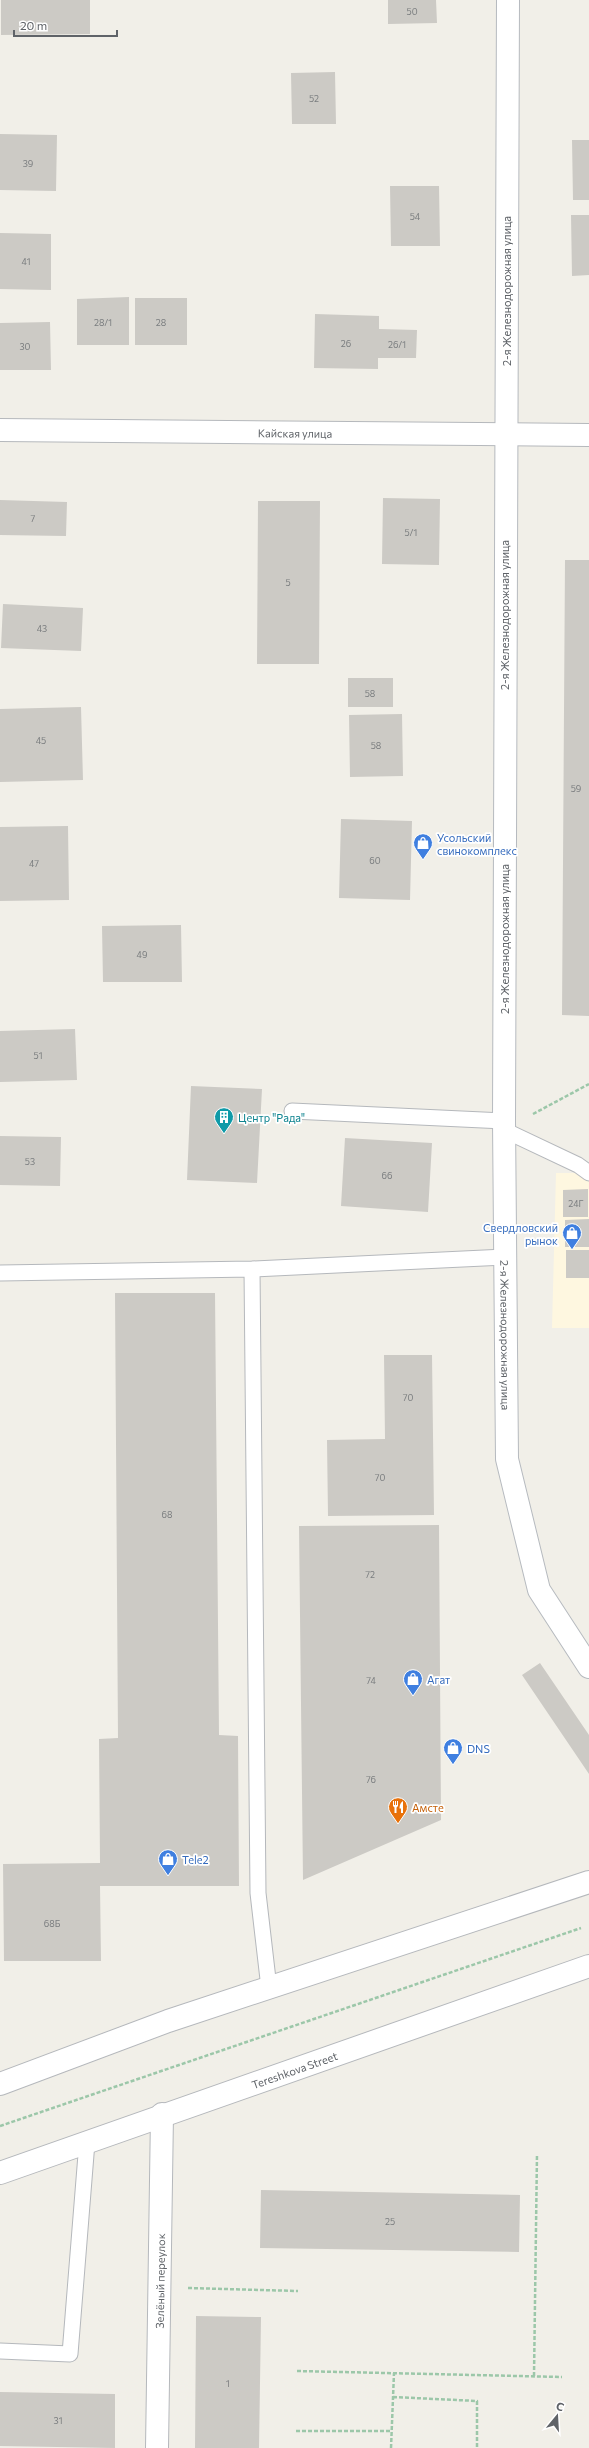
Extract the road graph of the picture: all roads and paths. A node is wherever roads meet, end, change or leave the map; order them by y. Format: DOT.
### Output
graph roads {
  1 [pos="508,0"];
  2 [pos="0,430"];
  3 [pos="504,435"];
  4 [pos="589,435"];
  5 [pos="589,1084"];
  6 [pos="292,1111"];
  7 [pos="504,1126"];
  8 [pos="589,1172"];
  9 [pos="505,1257"];
  10 [pos="252,1269"];
  11 [pos="0,1273"];
  12 [pos="589,1667"];
  13 [pos="589,1882"];
  14 [pos="581,1928"];
  15 [pos="589,1966"];
  16 [pos="269,1988"];
  17 [pos="0,2084"];
  18 [pos="162,2114"];
  19 [pos="0,2126"];
  20 [pos="86,2142"];
  21 [pos="537,2154"];
  22 [pos="0,2173"];
  23 [pos="160,2287"];
  24 [pos="298,2292"];
  25 [pos="0,2351"];
  26 [pos="297,2371"];
  27 [pos="394,2373"];
  28 [pos="534,2376"];
  29 [pos="562,2377"];
  30 [pos="393,2397"];
  31 [pos="296,2431"];
  32 [pos="392,2431"];
  33 [pos="157,2448"];
  34 [pos="391,2448"];
  35 [pos="477,2448"];
  1 -- 3 [label="street, 2-я Железнодорожная улица"];
  2 -- 3 [label="street, Кайская улица"];
  3 -- 4 [label="street, Кайская улица"];
  3 -- 7 [label="street, 2-я Железнодорожная улица"];
  5 -- 7 [label="path"];
  6 -- 7 [label="lane"];
  7 -- 8 [label="lane"];
  7 -- 9 [label="street, 2-я Железнодорожная улица"];
  9 -- 10 [label="lane"];
  9 -- 12 [label="street, 2-я Железнодорожная улица"];
  10 -- 11 [label="lane"];
  10 -- 16 [label="lane"];
  13 -- 16 [label="street"];
  14 -- 19 [label="path"];
  15 -- 18 [label="street, Tereshkova Street"];
  16 -- 17 [label="street"];
  18 -- 20 [label="street, Tereshkova Street"];
  18 -- 23 [label="street, Зелёный переулок"];
  20 -- 22 [label="street, Tereshkova Street"];
  20 -- 25 [label="lane"];
  21 -- 28 [label="path"];
  23 -- 24 [label="path"];
  23 -- 33 [label="street, Зелёный переулок"];
  26 -- 27 [label="path"];
  27 -- 28 [label="path"];
  27 -- 30 [label="path"];
  28 -- 29 [label="path"];
  30 -- 32 [label="path"];
  30 -- 35 [label="path"];
  31 -- 32 [label="path"];
  32 -- 34 [label="path"];
}
